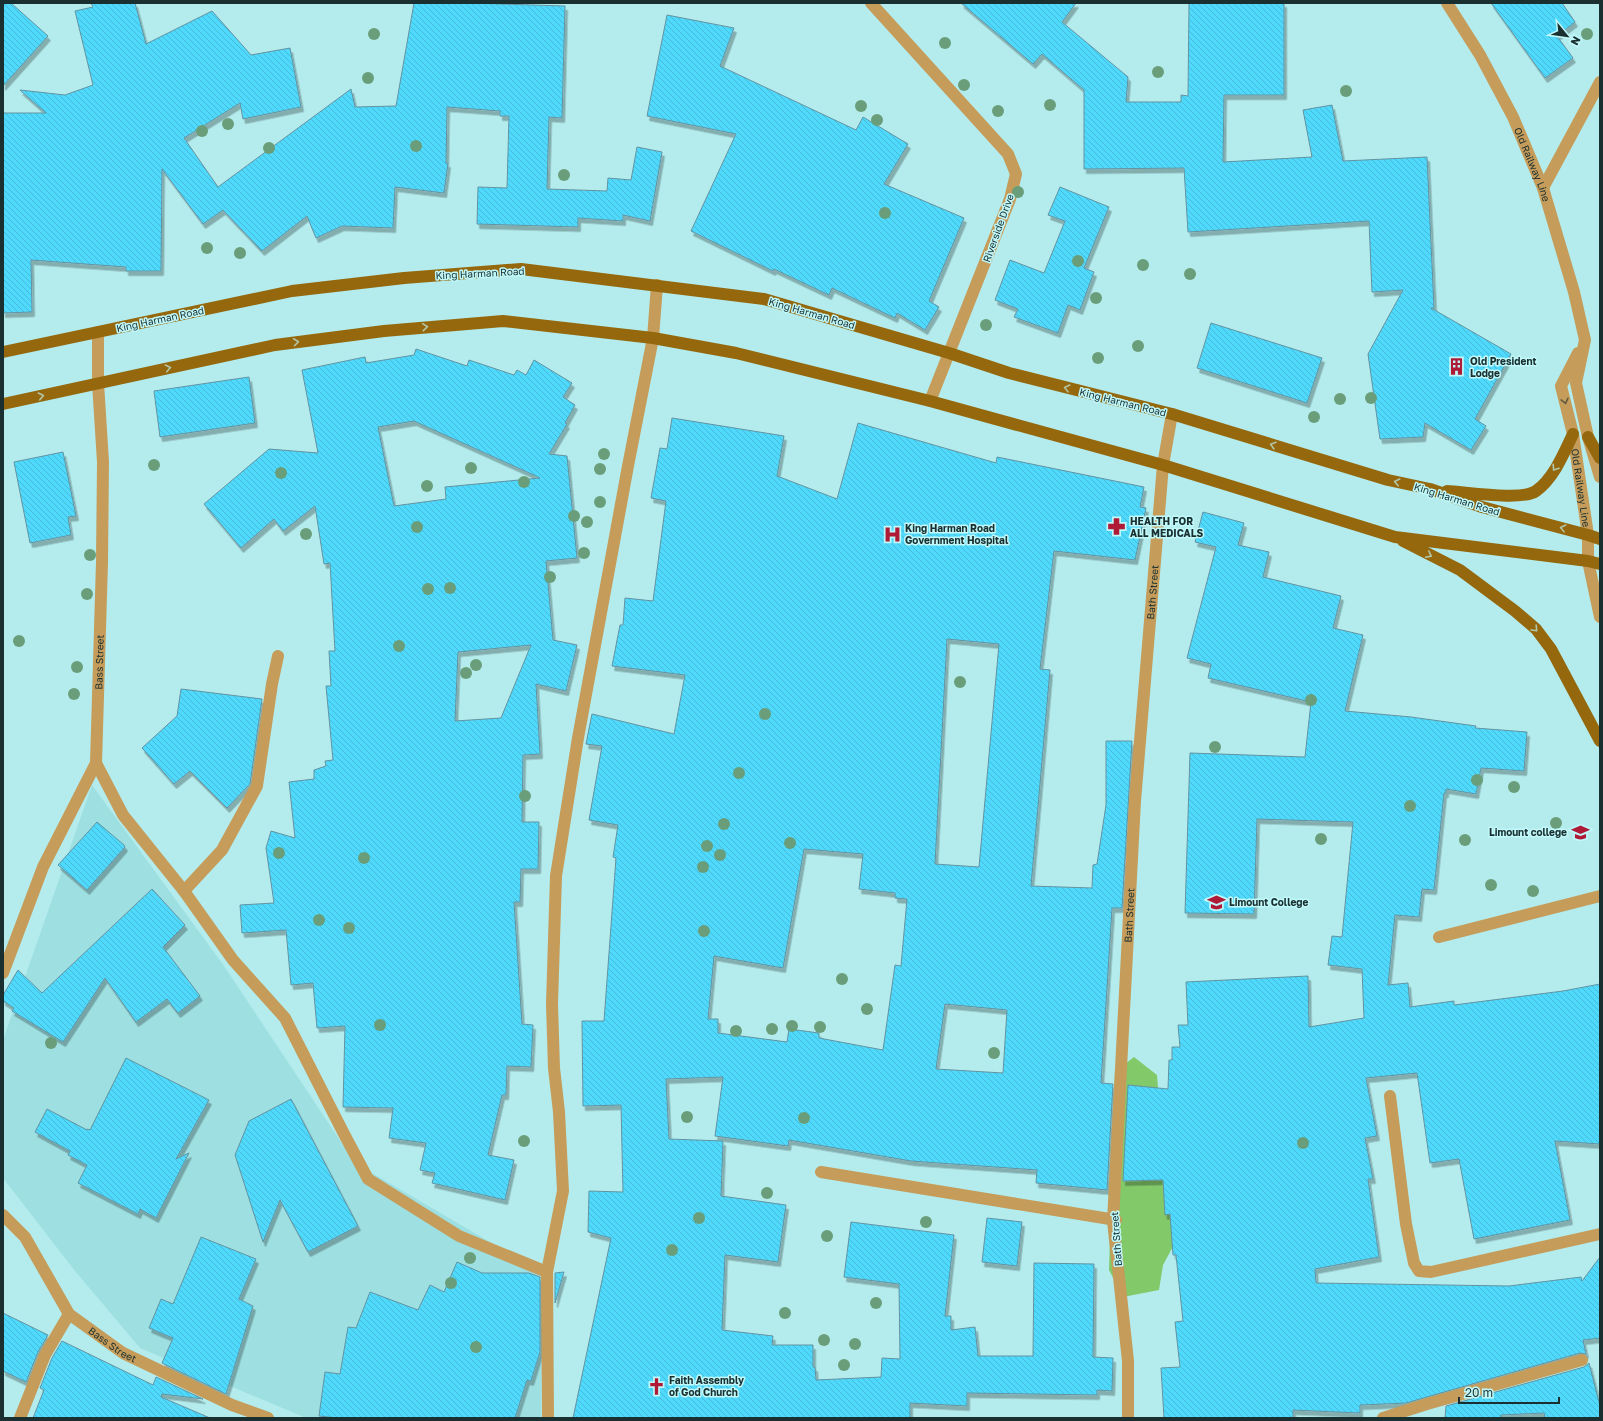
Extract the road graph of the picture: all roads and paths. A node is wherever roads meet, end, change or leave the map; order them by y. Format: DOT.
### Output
graph roads {
  1 [pos="871,3"];
  2 [pos="1447,3"];
  3 [pos="1600,82"];
  4 [pos="1543,188"];
  5 [pos="657,285"];
  6 [pos="98,332"];
  7 [pos="653,338"];
  8 [pos="1585,340"];
  9 [pos="3,352"];
  10 [pos="950,353"];
  11 [pos="98,383"];
  12 [pos="930,401"];
  13 [pos="3,404"];
  14 [pos="1172,414"];
  15 [pos="1573,434"];
  16 [pos="1588,438"];
  17 [pos="1600,458"];
  18 [pos="1163,465"];
  19 [pos="1600,477"];
  20 [pos="1430,489"];
  21 [pos="1588,535"];
  22 [pos="1395,537"];
  23 [pos="1600,539"];
  24 [pos="1594,562"];
  25 [pos="1600,617"];
  26 [pos="278,656"];
  27 [pos="1600,741"];
  28 [pos="96,763"];
  29 [pos="184,891"];
  30 [pos="1600,896"];
  31 [pos="1439,938"];
  32 [pos="3,973"];
  33 [pos="1390,1096"];
  34 [pos="821,1172"];
  35 [pos="3,1215"];
  36 [pos="1114,1221"];
  37 [pos="1600,1234"];
  38 [pos="547,1272"];
  39 [pos="69,1314"];
  40 [pos="1582,1360"];
  41 [pos="20,1418"];
  42 [pos="268,1418"];
  43 [pos="548,1418"];
  44 [pos="1128,1418"];
  45 [pos="1383,1418"];
  1 -- 10 [label="street, Riverside Drive"];
  2 -- 4 [label="street, Old Railway Line"];
  3 -- 4 [label="street"];
  4 -- 8 [label="street, Old Railway Line"];
  5 -- 6 [label="main road, King Harman Road"];
  5 -- 7 [label="street"];
  5 -- 10 [label="main road, King Harman Road"];
  6 -- 9 [label="main road, King Harman Road"];
  6 -- 11 [label="street, Bass Street"];
  11 -- 7 [label="main road, one-way"];
  7 -- 12 [label="main road"];
  7 -- 38 [label="street"];
  8 -- 15 [label="street, Old Railway Line, one-way"];
  8 -- 16 [label="street, Old Railway Line"];
  10 -- 12 [label="street, Riverside Drive"];
  14 -- 10 [label="main road, King Harman Road, one-way"];
  13 -- 11 [label="main road, one-way"];
  11 -- 28 [label="street, Bass Street"];
  12 -- 18 [label="main road"];
  14 -- 18 [label="street, Bath Street"];
  20 -- 14 [label="main road, King Harman Road, one-way"];
  15 -- 20 [label="main road, one-way"];
  15 -- 21 [label="street, Old Railway Line"];
  16 -- 17 [label="main road"];
  16 -- 19 [label="street, Old Railway Line"];
  18 -- 22 [label="main road"];
  18 -- 36 [label="street, Bath Street"];
  21 -- 20 [label="main road, King Harman Road, one-way"];
  21 -- 23 [label="main road, King Harman Road"];
  21 -- 24 [label="street, Old Railway Line"];
  22 -- 24 [label="main road"];
  22 -- 27 [label="main road, one-way"];
  24 -- 25 [label="street, Old Railway Line"];
  26 -- 29 [label="street"];
  28 -- 29 [label="street"];
  28 -- 32 [label="street, Bass Street"];
  29 -- 38 [label="street"];
  30 -- 31 [label="street"];
  33 -- 37 [label="street"];
  34 -- 36 [label="street"];
  35 -- 39 [label="street, Bass Street"];
  36 -- 44 [label="street, Bath Street"];
  38 -- 43 [label="street"];
  39 -- 41 [label="street"];
  39 -- 42 [label="street, Bass Street"];
  40 -- 45 [label="street"];
}
